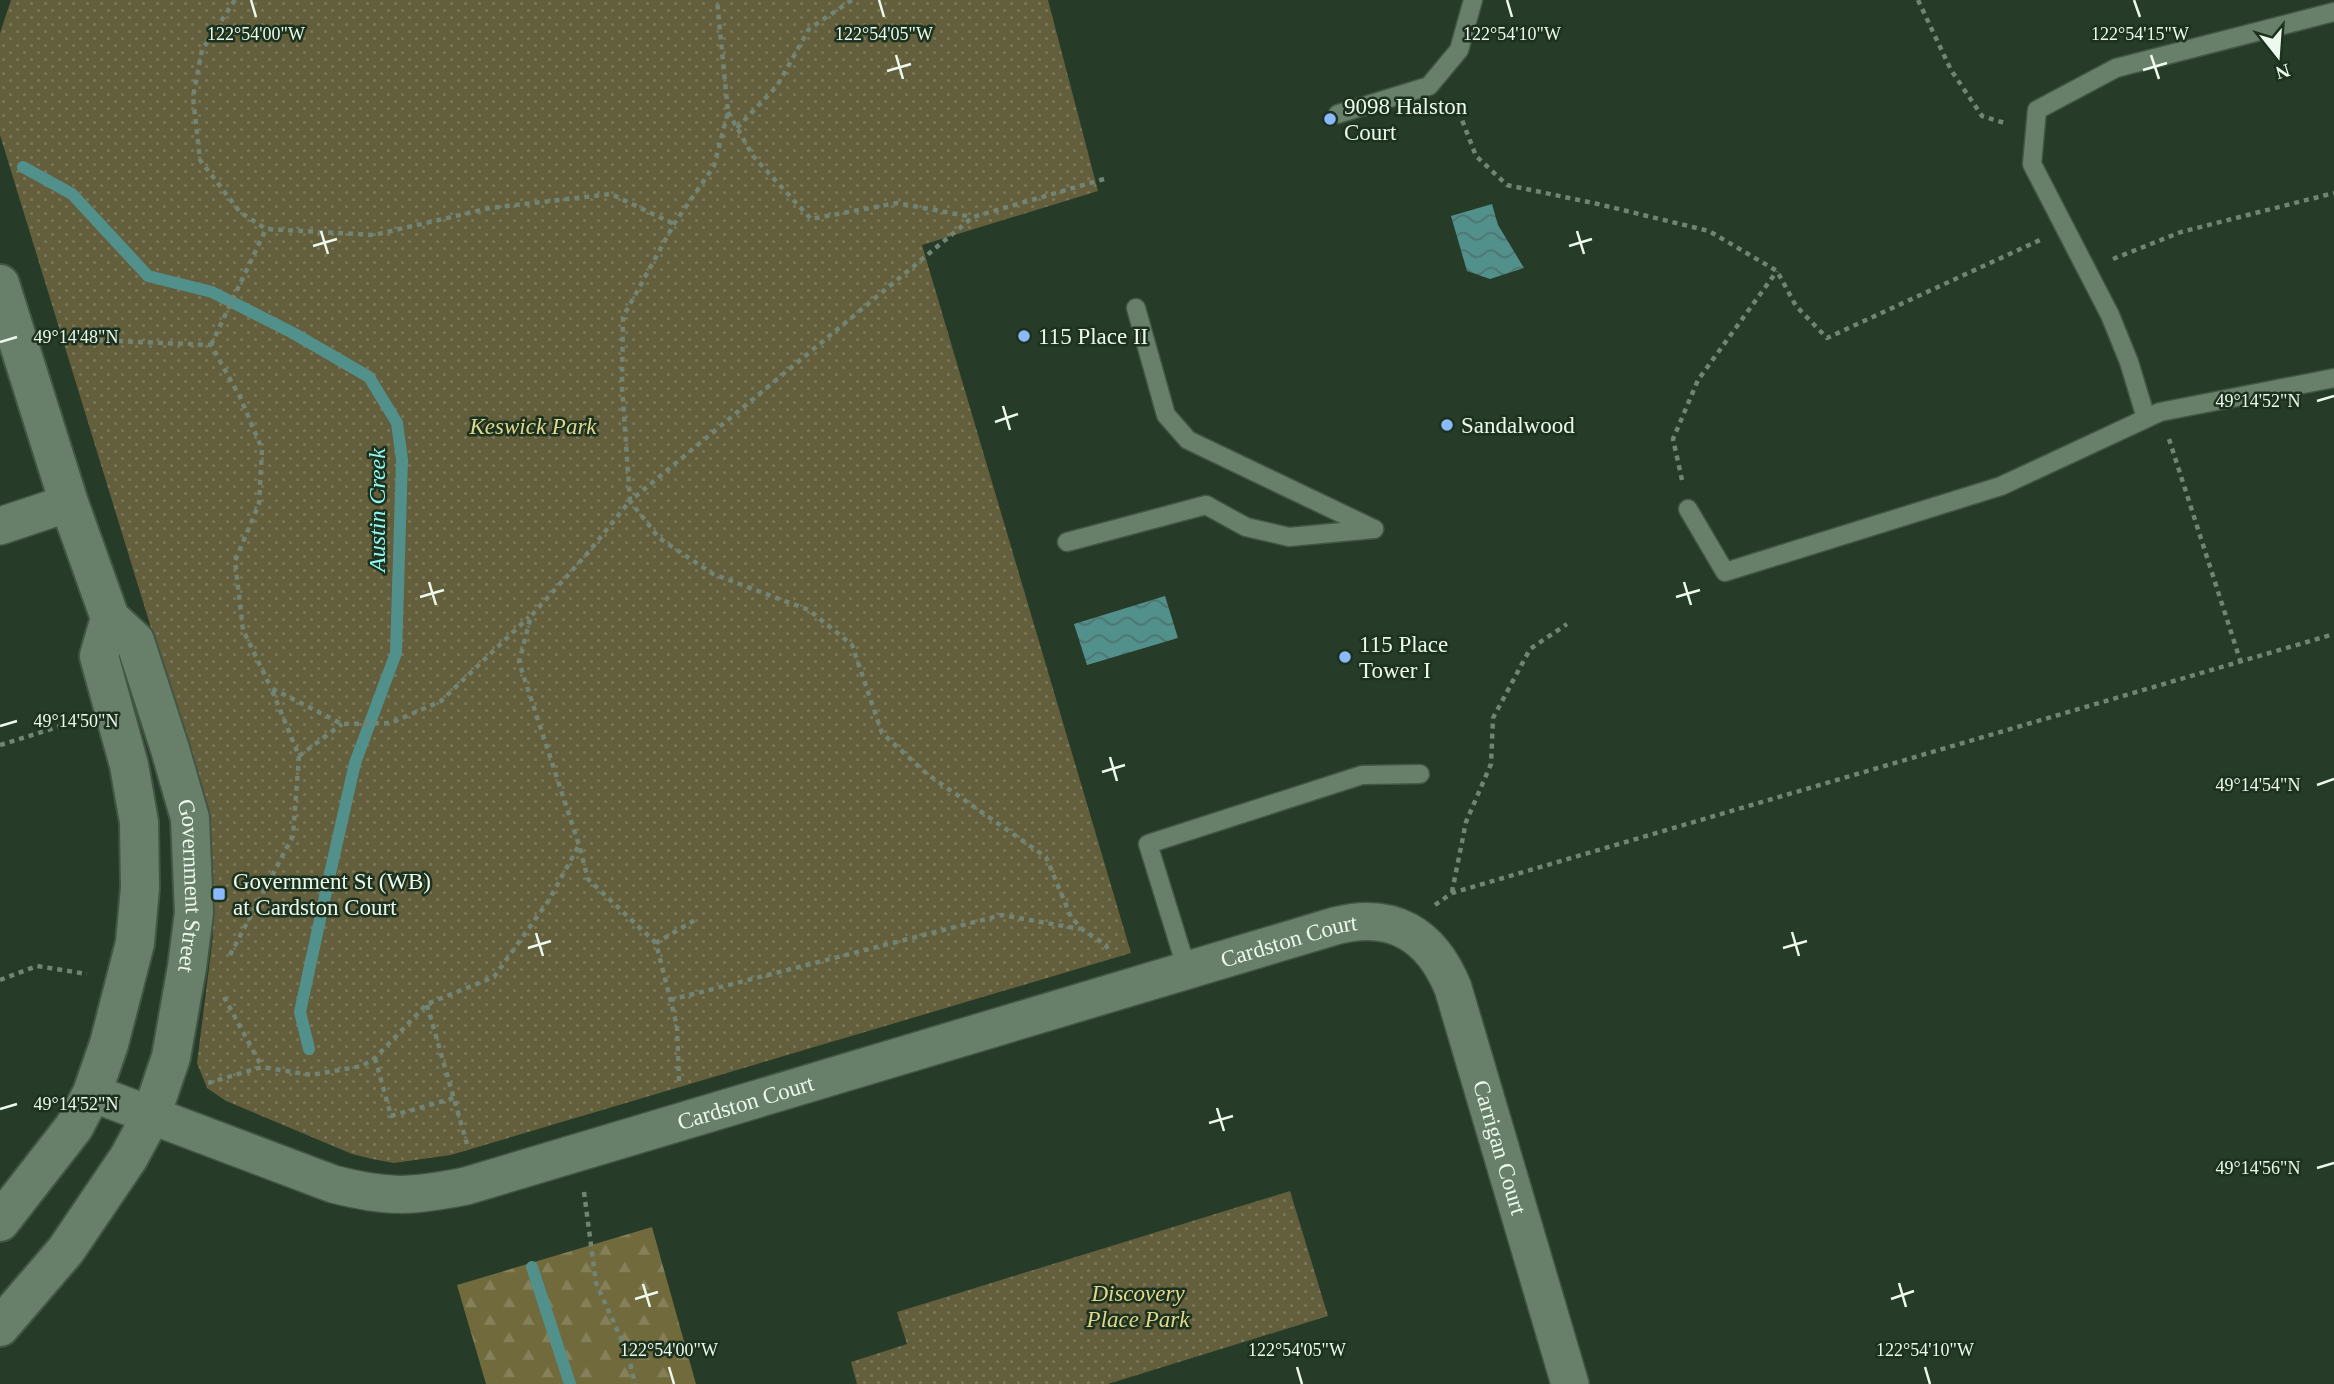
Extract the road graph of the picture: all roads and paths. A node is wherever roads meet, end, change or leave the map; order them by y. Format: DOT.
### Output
graph roads {
  1 [pos="235,0"];
  2 [pos="852,0"];
  3 [pos="1473,0"];
  4 [pos="1918,0"];
  5 [pos="716,1"];
  6 [pos="2334,12"];
  7 [pos="1439,74"];
  8 [pos="728,112"];
  9 [pos="1338,114"];
  10 [pos="2034,126"];
  11 [pos="737,128"];
  12 [pos="1104,179"];
  13 [pos="2334,193"];
  14 [pos="973,218"];
  15 [pos="674,224"];
  16 [pos="2066,228"];
  17 [pos="266,229"];
  18 [pos="1777,271"];
  19 [pos="2088,272"];
  20 [pos="0,284"];
  21 [pos="1136,308"];
  22 [pos="68,340"];
  23 [pos="211,345"];
  24 [pos="2334,379"];
  25 [pos="2146,418"];
  26 [pos="1677,458"];
  27 [pos="2176,462"];
  28 [pos="630,501"];
  29 [pos="69,503"];
  30 [pos="1688,509"];
  31 [pos="0,526"];
  32 [pos="1067,542"];
  33 [pos="531,616"];
  34 [pos="110,618"];
  35 [pos="1567,624"];
  36 [pos="2334,634"];
  37 [pos="2241,663"];
  38 [pos="271,688"];
  39 [pos="88,717"];
  40 [pos="342,724"];
  41 [pos="0,745"];
  42 [pos="299,756"];
  43 [pos="1420,774"];
  44 [pos="579,845"];
  45 [pos="1452,893"];
  46 [pos="695,920"];
  47 [pos="1403,928"];
  48 [pos="1083,930"];
  49 [pos="656,943"];
  50 [pos="1109,953"];
  51 [pos="229,958"];
  52 [pos="1187,971"];
  53 [pos="88,974"];
  54 [pos="0,980"];
  55 [pos="222,995"];
  56 [pos="670,1000"];
  57 [pos="427,1004"];
  58 [pos="375,1058"];
  59 [pos="262,1067"];
  60 [pos="679,1081"];
  61 [pos="208,1083"];
  62 [pos="92,1093"];
  63 [pos="454,1098"];
  64 [pos="150,1116"];
  65 [pos="467,1144"];
  66 [pos="583,1191"];
  67 [pos="0,1222"];
  68 [pos="0,1327"];
  69 [pos="635,1384"];
  70 [pos="1570,1384"];
  1 -- 17 [label="path"];
  2 -- 11 [label="path"];
  3 -- 7 [label="lane"];
  4 -- 10 [label="path"];
  5 -- 8 [label="path"];
  6 -- 10 [label="lane"];
  7 -- 9 [label="lane"];
  7 -- 18 [label="path"];
  8 -- 11 [label="path"];
  8 -- 15 [label="path"];
  10 -- 16 [label="lane"];
  11 -- 14 [label="path"];
  12 -- 14 [label="path"];
  13 -- 19 [label="path"];
  14 -- 28 [label="path"];
  15 -- 17 [label="path"];
  15 -- 28 [label="path"];
  16 -- 18 [label="path"];
  16 -- 19 [label="lane"];
  17 -- 23 [label="path"];
  18 -- 26 [label="path"];
  19 -- 25 [label="lane"];
  20 -- 29 [label="street, Government Street"];
  21 -- 32 [label="lane"];
  22 -- 23 [label="path"];
  23 -- 38 [label="path"];
  24 -- 25 [label="lane"];
  25 -- 30 [label="lane"];
  27 -- 37 [label="path"];
  28 -- 33 [label="path"];
  28 -- 48 [label="path"];
  29 -- 31 [label="street"];
  29 -- 34 [label="street, Government Street"];
  33 -- 40 [label="path"];
  33 -- 44 [label="path"];
  34 -- 62 [label="street, Government Street"];
  34 -- 64 [label="street, Government Street"];
  35 -- 45 [label="path"];
  36 -- 37 [label="path"];
  37 -- 45 [label="path"];
  38 -- 40 [label="path"];
  38 -- 42 [label="path"];
  39 -- 41 [label="path"];
  40 -- 42 [label="path"];
  42 -- 51 [label="path"];
  43 -- 52 [label="lane"];
  44 -- 49 [label="path"];
  44 -- 57 [label="path"];
  45 -- 47 [label="path"];
  46 -- 49 [label="path"];
  47 -- 52 [label="street, Cardston Court"];
  47 -- 70 [label="street, Carrigan Court"];
  48 -- 50 [label="path"];
  48 -- 56 [label="path"];
  49 -- 56 [label="path"];
  52 -- 64 [label="street, Cardston Court"];
  53 -- 54 [label="path"];
  55 -- 59 [label="path"];
  56 -- 60 [label="path"];
  57 -- 58 [label="path"];
  57 -- 63 [label="path"];
  58 -- 59 [label="path"];
  58 -- 63 [label="path"];
  59 -- 61 [label="path"];
  62 -- 64 [label="street, Cardston Court"];
  62 -- 67 [label="street, Government Street"];
  63 -- 65 [label="path"];
  64 -- 68 [label="street, Government Street"];
  66 -- 69 [label="path"];
}
